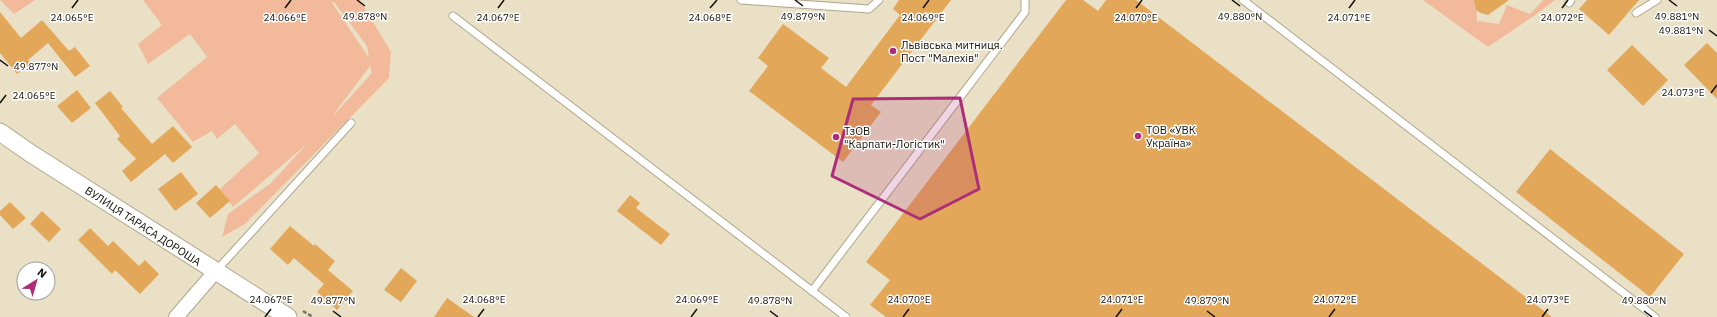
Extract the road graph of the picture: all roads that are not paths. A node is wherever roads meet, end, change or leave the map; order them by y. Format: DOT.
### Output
graph roads {
  1 [pos="741,0"];
  2 [pos="879,0"];
  3 [pos="1025,0"];
  4 [pos="1243,0"];
  5 [pos="1657,0"];
  6 [pos="1636,13"];
  7 [pos="453,16"];
  8 [pos="351,123"];
  9 [pos="0,132"];
  10 [pos="215,272"];
  11 [pos="812,291"];
  12 [pos="176,317"];
  13 [pos="288,317"];
  14 [pos="846,317"];
  15 [pos="1655,317"];
  1 -- 2 [label="lane"];
  3 -- 11 [label="lane"];
  4 -- 15 [label="lane"];
  5 -- 6 [label="lane"];
  7 -- 11 [label="lane"];
  8 -- 10 [label="lane"];
  9 -- 10 [label="street, ВУЛИЦЯ ТАРАСА ДОРОША"];
  10 -- 12 [label="street"];
  10 -- 13 [label="street, ВУЛИЦЯ ТАРАСА ДОРОША"];
  11 -- 14 [label="lane"];
}
